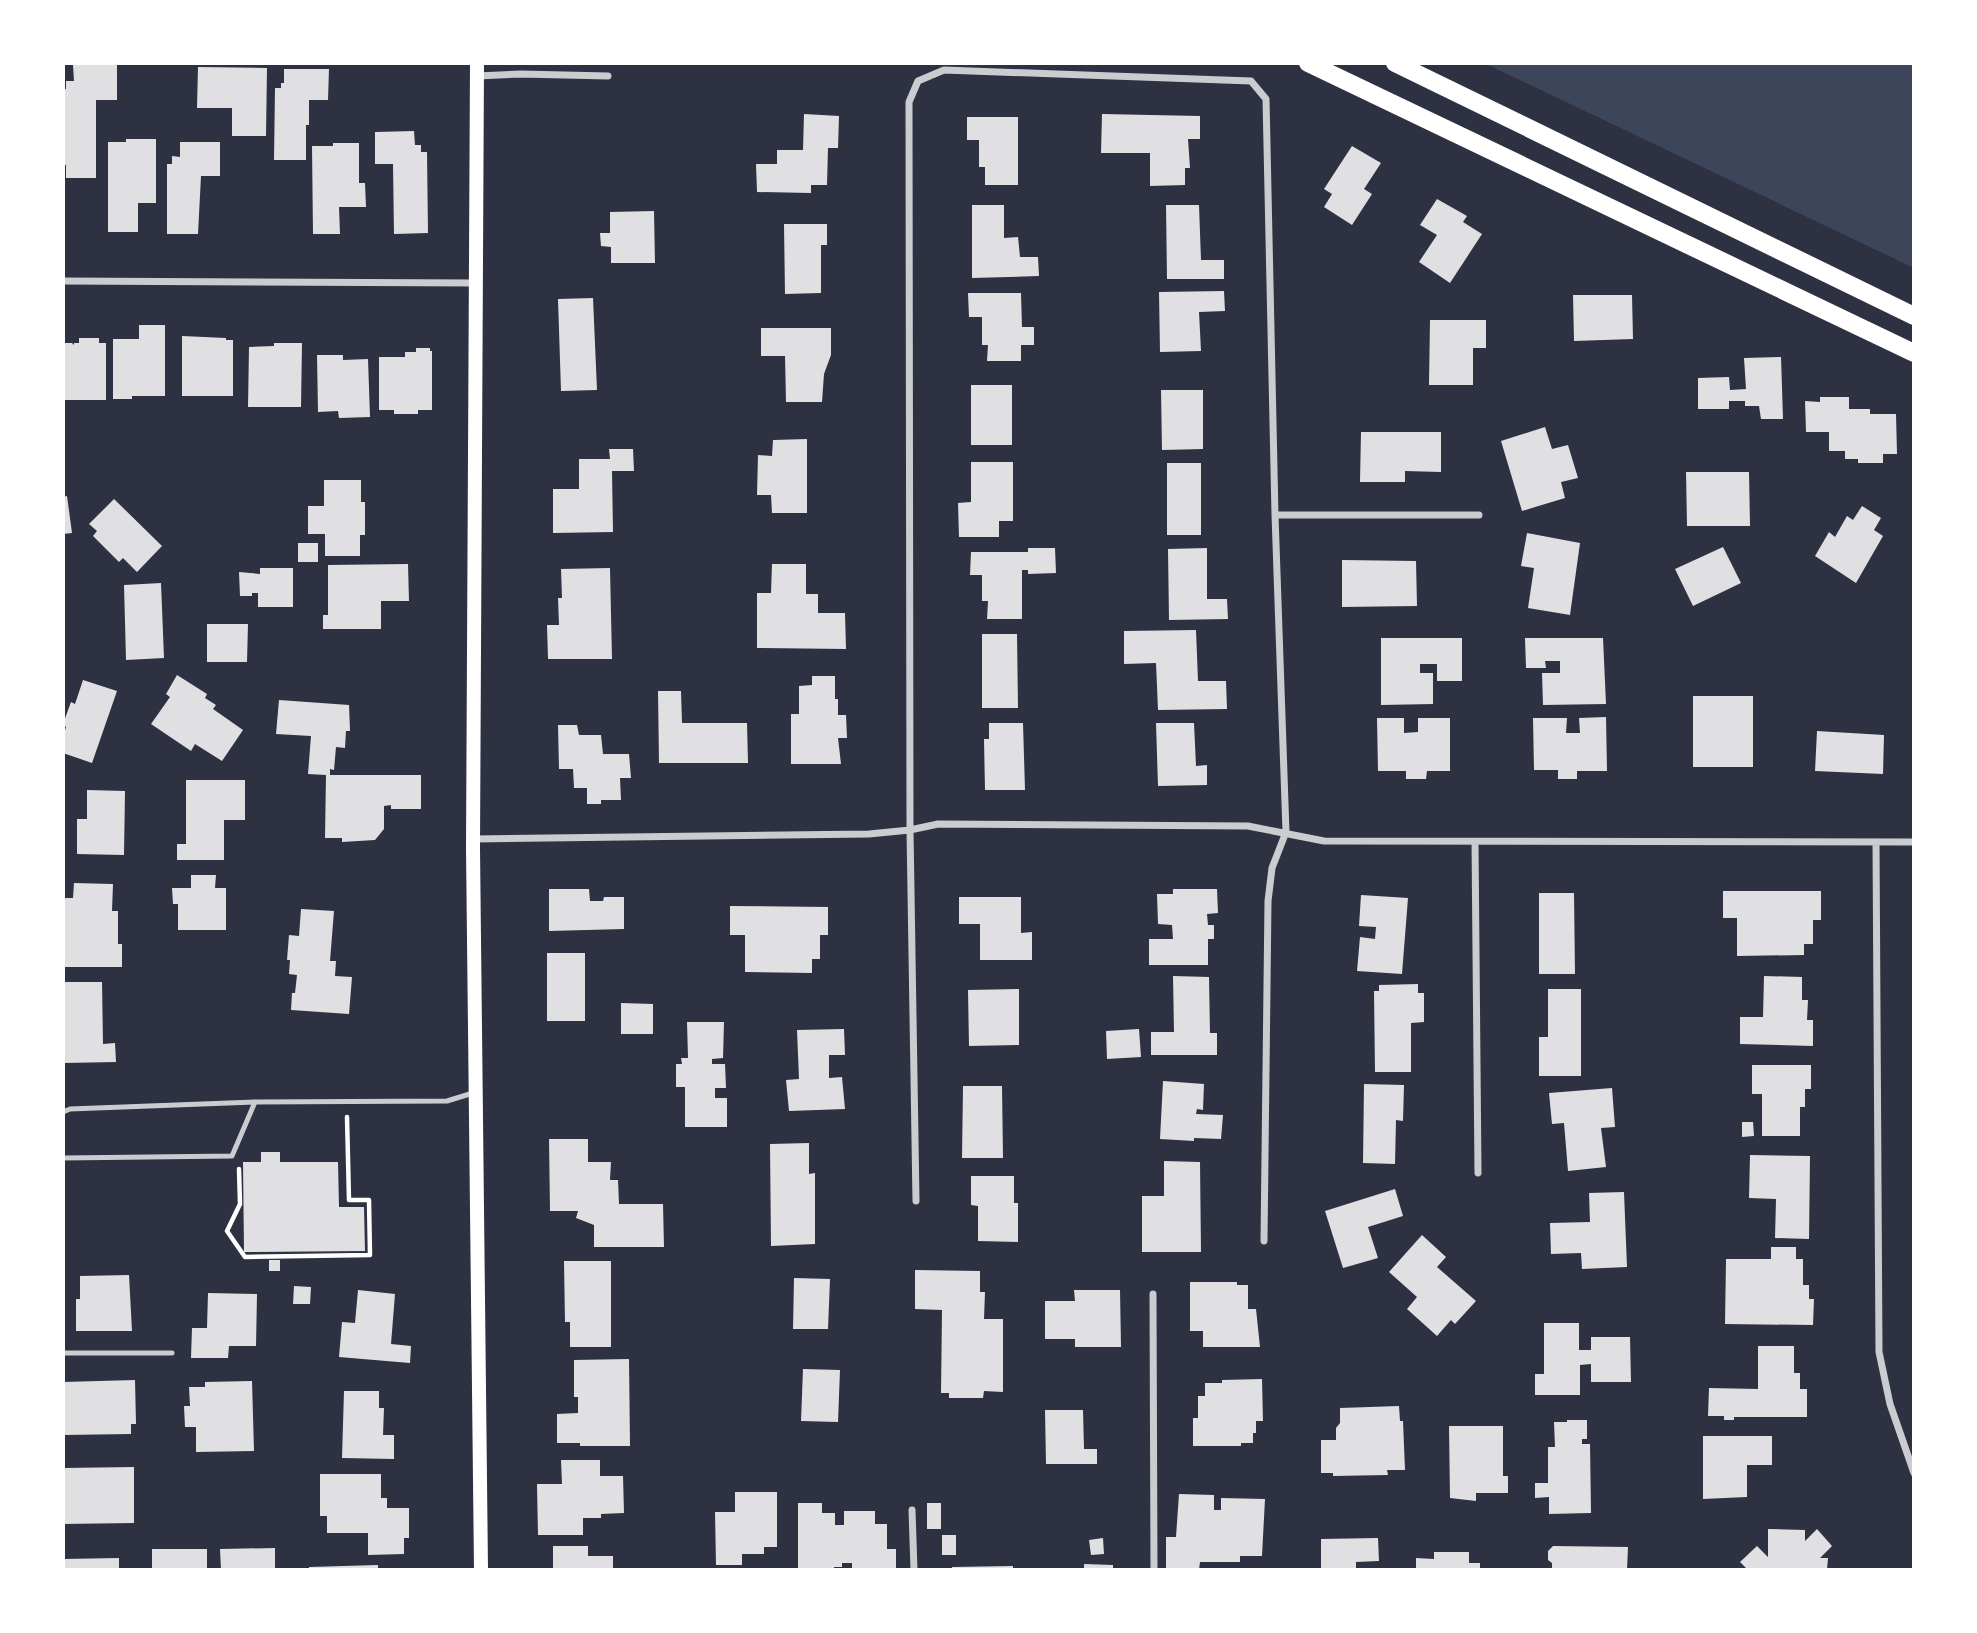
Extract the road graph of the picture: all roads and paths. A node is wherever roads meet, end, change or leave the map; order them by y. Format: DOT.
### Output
graph roads {
  1 [pos="1308,63"];
  2 [pos="1395,63"];
  3 [pos="477,69"];
  4 [pos="608,76"];
  5 [pos="63,281"];
  6 [pos="476,283"];
  7 [pos="1914,317"];
  8 [pos="1914,353"];
  9 [pos="1275,515"];
  10 [pos="1479,515"];
  11 [pos="910,830"];
  12 [pos="1286,832"];
  13 [pos="473,839"];
  14 [pos="1475,842"];
  15 [pos="1876,842"];
  16 [pos="1914,842"];
  17 [pos="476,1092"];
  18 [pos="256,1102"];
  19 [pos="63,1112"];
  20 [pos="347,1112"];
  21 [pos="232,1156"];
  22 [pos="63,1158"];
  23 [pos="1478,1173"];
  24 [pos="916,1201"];
  25 [pos="1264,1241"];
  26 [pos="1153,1294"];
  27 [pos="63,1353"];
  28 [pos="172,1353"];
  29 [pos="1914,1473"];
  30 [pos="912,1510"];
  31 [pos="481,1570"];
  32 [pos="914,1570"];
  33 [pos="1154,1570"];
  1 -- 8 [label="main road"];
  2 -- 7 [label="main road"];
  3 -- 4 [label="street"];
  3 -- 6 [label="main road"];
  5 -- 6 [label="street"];
  6 -- 13 [label="main road"];
  9 -- 10 [label="street"];
  9 -- 11 [label="street"];
  9 -- 12 [label="street"];
  11 -- 12 [label="street"];
  11 -- 13 [label="street"];
  11 -- 24 [label="street"];
  12 -- 14 [label="street"];
  12 -- 25 [label="street"];
  13 -- 17 [label="main road"];
  14 -- 15 [label="street"];
  14 -- 23 [label="street"];
  15 -- 16 [label="street"];
  15 -- 29 [label="street"];
  17 -- 18 [label="lane"];
  17 -- 31 [label="main road"];
  18 -- 19 [label="lane"];
  18 -- 21 [label="lane"];
  20 -- 21 [label="path"];
  21 -- 22 [label="lane"];
  26 -- 33 [label="street"];
  27 -- 28 [label="lane"];
  30 -- 32 [label="street"];
}
